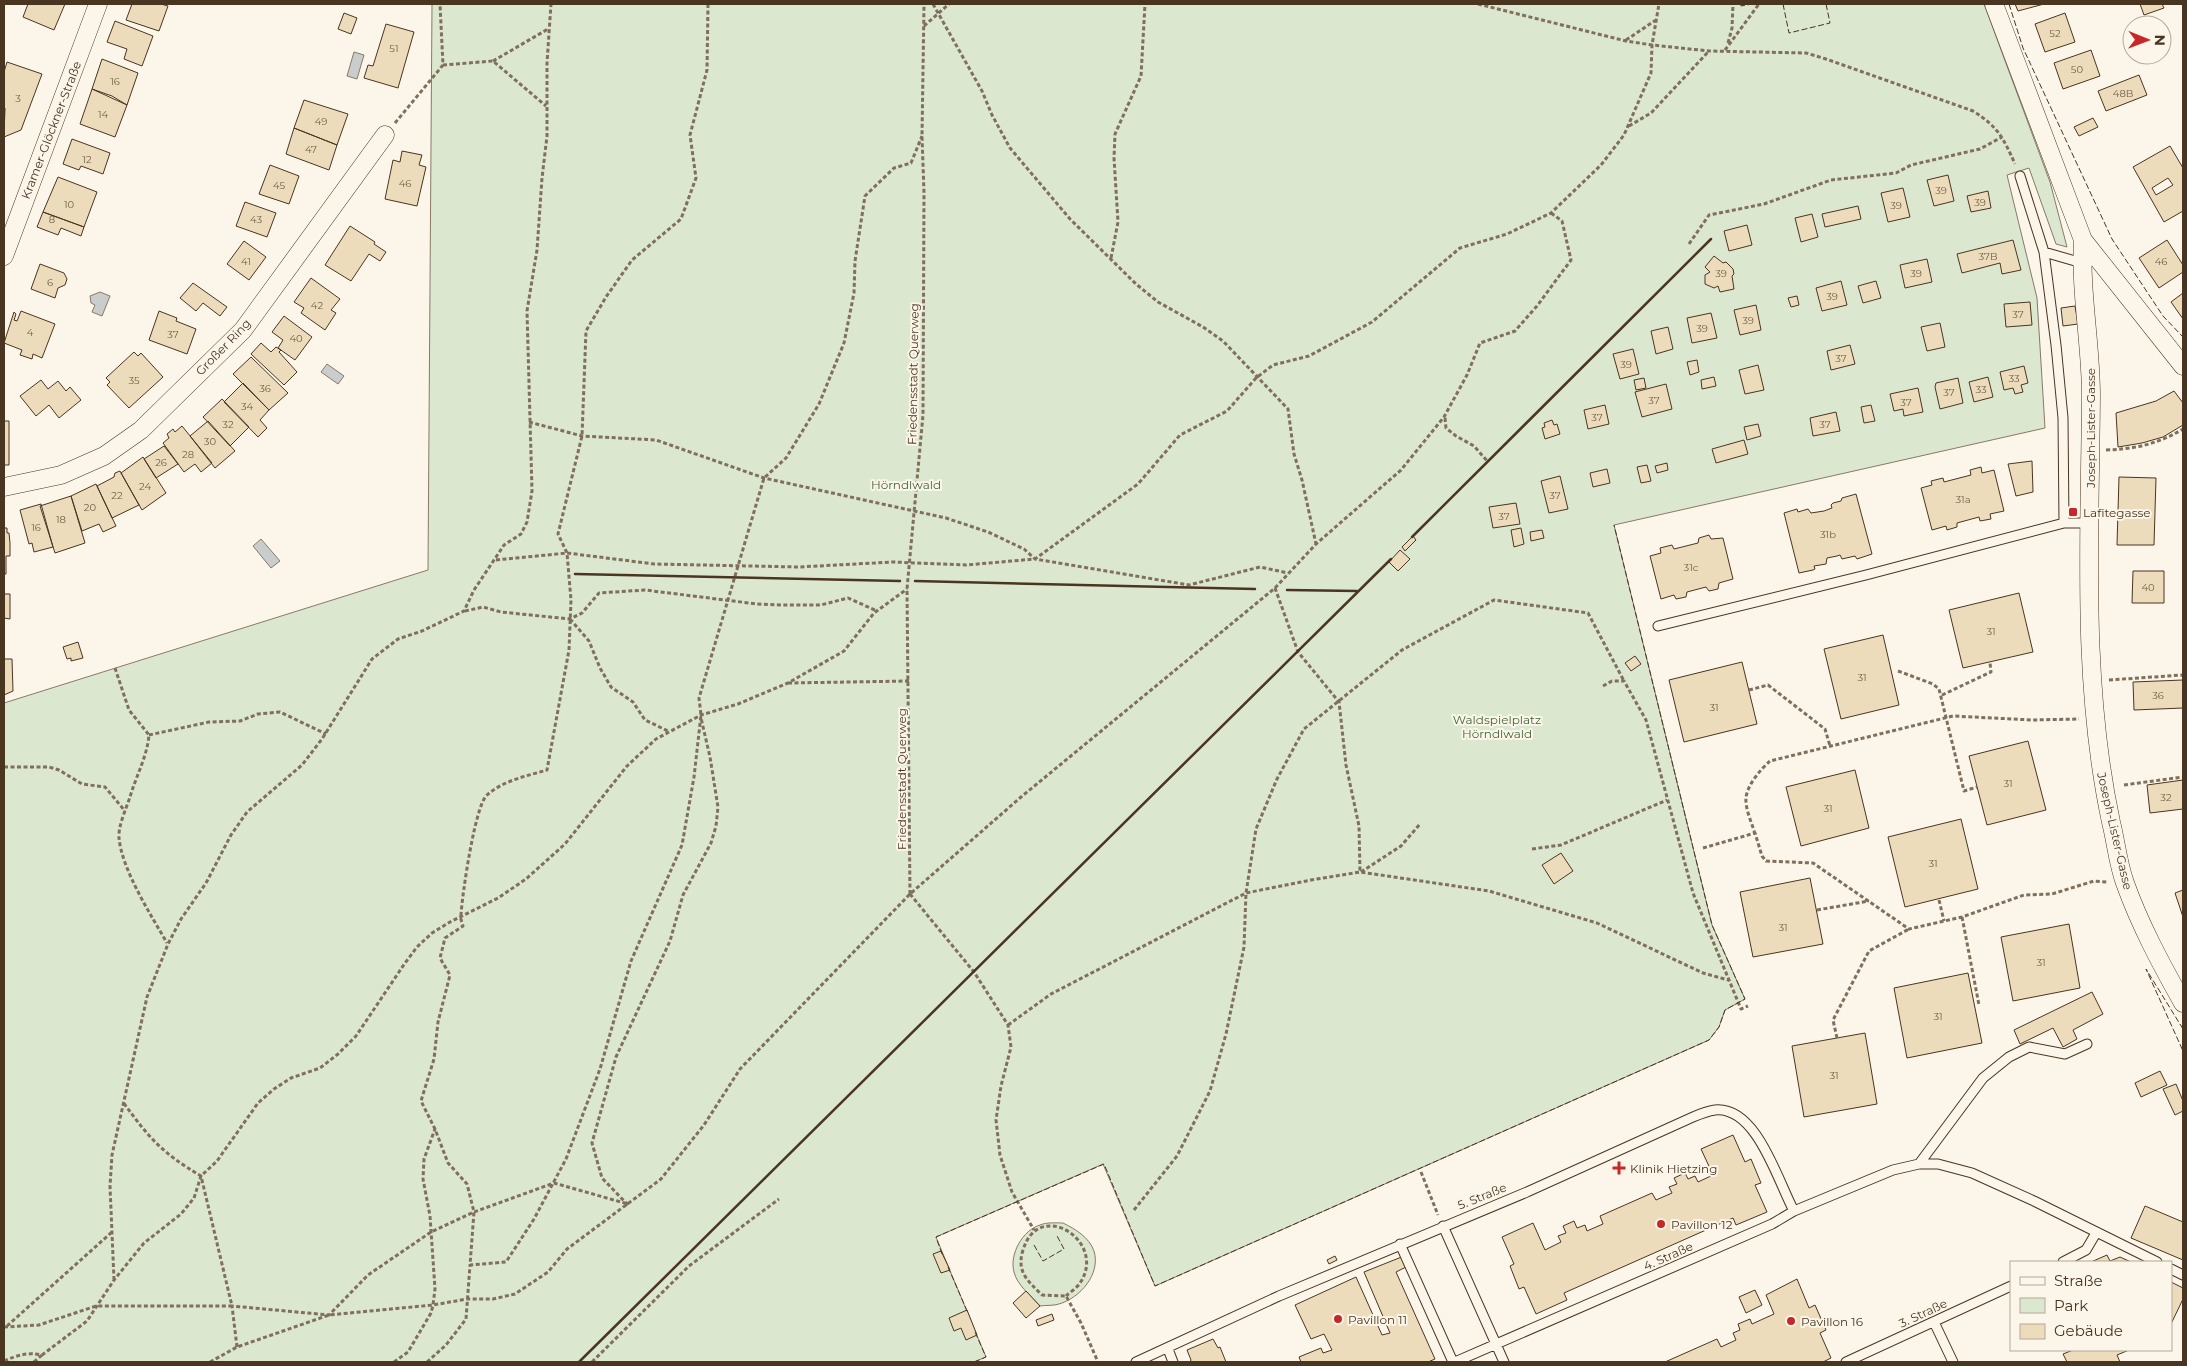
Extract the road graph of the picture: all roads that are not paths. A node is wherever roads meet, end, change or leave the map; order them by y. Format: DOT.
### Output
graph roads {
  1 [pos="98,4"];
  2 [pos="1994,4"];
  3 [pos="385,135"];
  4 [pos="2020,176"];
  5 [pos="2083,240"];
  6 [pos="2044,252"];
  7 [pos="4,256"];
  8 [pos="2082,263"];
  9 [pos="2183,366"];
  10 [pos="4,487"];
  11 [pos="2064,523"];
  12 [pos="2089,523"];
  13 [pos="1658,626"];
  14 [pos="2183,1003"];
  15 [pos="2086,1044"];
  16 [pos="1918,1164"];
  17 [pos="1794,1211"];
  18 [pos="1443,1226"];
  19 [pos="2096,1233"];
  20 [pos="1400,1244"];
  21 [pos="2065,1261"];
  22 [pos="2155,1261"];
  23 [pos="2010,1286"];
  24 [pos="1934,1322"];
  25 [pos="1496,1345"];
  26 [pos="1168,1349"];
  27 [pos="1136,1362"];
  28 [pos="1173,1362"];
  29 [pos="1454,1362"];
  30 [pos="1504,1362"];
  31 [pos="1846,1362"];
  32 [pos="1953,1362"];
  1 -- 7 [label="street, Kramer-Glöckner-Straße"];
  2 -- 5 [label="street, Joseph-Lister-Gasse"];
  3 -- 10 [label="street, Großer Ring"];
  4 -- 6 [label="lane"];
  5 -- 8 [label="street, Joseph-Lister-Gasse"];
  5 -- 9 [label="street"];
  6 -- 8 [label="lane"];
  6 -- 11 [label="lane"];
  8 -- 12 [label="street, Joseph-Lister-Gasse"];
  11 -- 12 [label="lane"];
  11 -- 13 [label="lane"];
  12 -- 14 [label="street, Joseph-Lister-Gasse"];
  15 -- 16 [label="lane"];
  16 -- 17 [label="lane, 4. Straße"];
  16 -- 19 [label="lane, 4. Straße"];
  17 -- 18 [label="lane, 5. Straße"];
  17 -- 25 [label="lane, 4. Straße"];
  18 -- 20 [label="lane, 5. Straße"];
  18 -- 25 [label="lane"];
  19 -- 21 [label="lane"];
  19 -- 22 [label="lane, 4. Straße"];
  20 -- 26 [label="lane, 5. Straße"];
  20 -- 29 [label="lane"];
  23 -- 24 [label="lane, 3. Straße"];
  24 -- 31 [label="lane, 3. Straße"];
  24 -- 32 [label="lane"];
  25 -- 29 [label="lane, 4. Straße"];
  25 -- 30 [label="lane"];
  26 -- 27 [label="lane, 5. Straße"];
  26 -- 28 [label="lane"];
}
